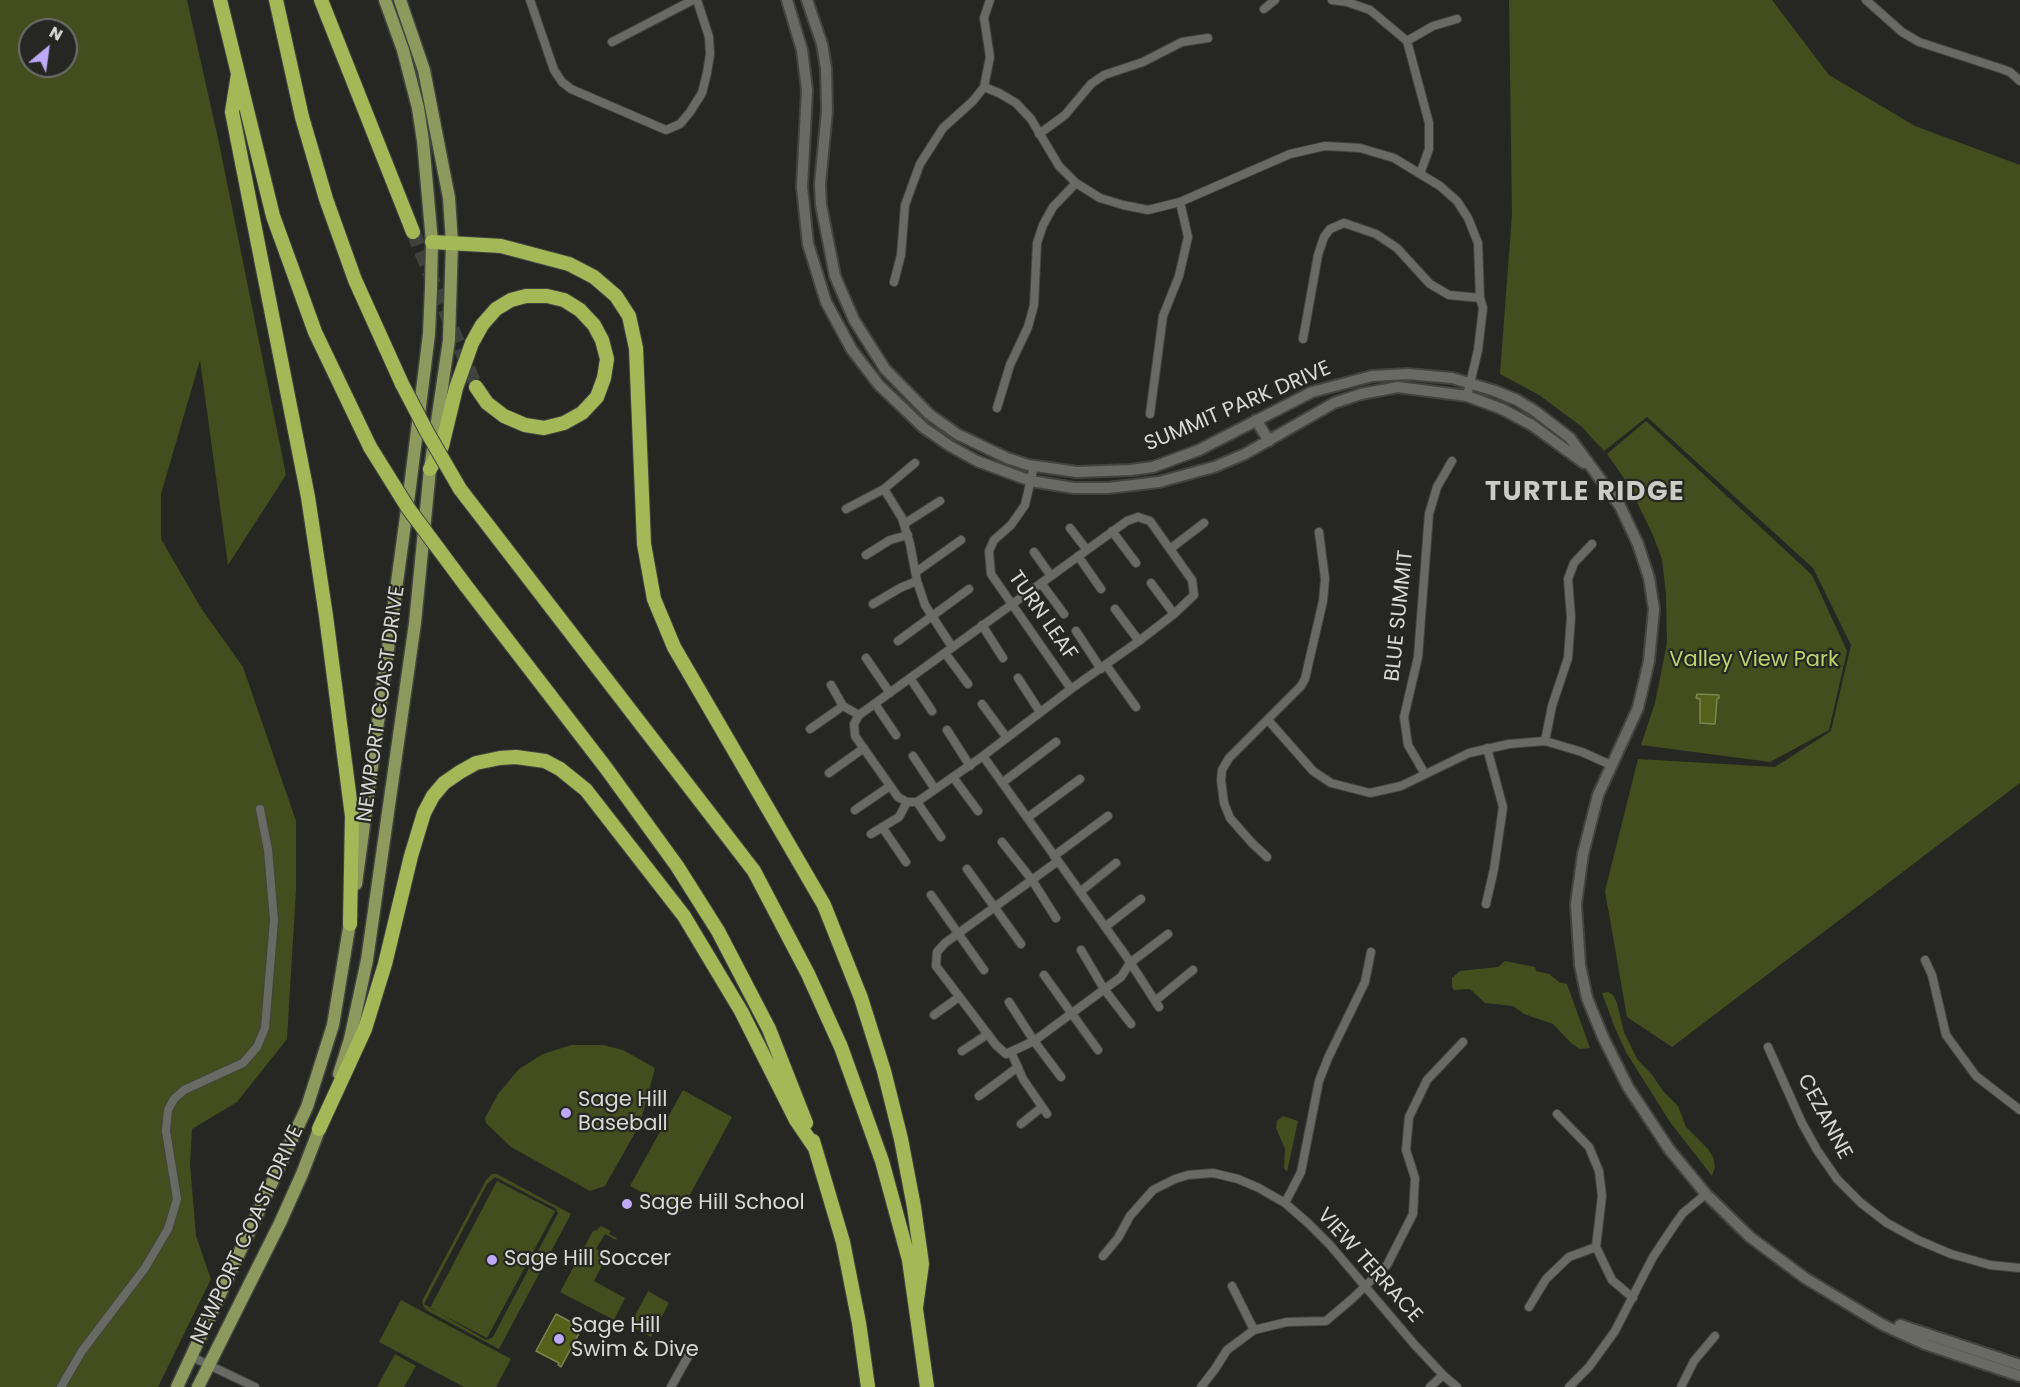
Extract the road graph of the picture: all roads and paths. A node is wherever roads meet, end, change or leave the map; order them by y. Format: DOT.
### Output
graph roads {
  1 [pos="220,0"];
  2 [pos="276,0"];
  3 [pos="321,0"];
  4 [pos="385,0"];
  5 [pos="400,0"];
  6 [pos="530,0"];
  7 [pos="695,0"];
  8 [pos="787,0"];
  9 [pos="807,0"];
  10 [pos="990,0"];
  11 [pos="1275,0"];
  12 [pos="1332,0"];
  13 [pos="1866,0"];
  14 [pos="1264,9"];
  15 [pos="1457,19"];
  16 [pos="1208,38"];
  17 [pos="1407,40"];
  18 [pos="612,42"];
  19 [pos="238,74"];
  20 [pos="2020,81"];
  21 [pos="984,87"];
  22 [pos="1039,134"];
  23 [pos="1420,174"];
  24 [pos="1076,183"];
  25 [pos="1180,202"];
  26 [pos="413,232"];
  27 [pos="432,242"];
  28 [pos="452,243"];
  29 [pos="894,282"];
  30 [pos="1480,298"];
  31 [pos="1303,339"];
  32 [pos="1470,382"];
  33 [pos="476,387"];
  34 [pos="1467,396"];
  35 [pos="997,408"];
  36 [pos="1150,414"];
  37 [pos="1256,420"];
  38 [pos="1269,441"];
  39 [pos="1210,444"];
  40 [pos="1452,461"];
  41 [pos="915,463"];
  42 [pos="1222,463"];
  43 [pos="1034,466"];
  44 [pos="430,469"];
  45 [pos="1596,472"];
  46 [pos="1031,482"];
  47 [pos="884,489"];
  48 [pos="940,501"];
  49 [pos="846,509"];
  50 [pos="1204,523"];
  51 [pos="904,524"];
  52 [pos="1070,528"];
  53 [pos="1112,531"];
  54 [pos="1319,532"];
  55 [pos="908,535"];
  56 [pos="961,540"];
  57 [pos="1592,544"];
  58 [pos="1170,549"];
  59 [pos="1087,550"];
  60 [pos="1034,552"];
  61 [pos="866,555"];
  62 [pos="1078,556"];
  63 [pos="1136,563"];
  64 [pos="1051,576"];
  65 [pos="916,577"];
  66 [pos="1041,583"];
  67 [pos="1150,583"];
  68 [pos="969,589"];
  69 [pos="1101,589"];
  70 [pos="873,604"];
  71 [pos="1011,604"];
  72 [pos="1115,609"];
  73 [pos="1064,614"];
  74 [pos="1174,614"];
  75 [pos="932,616"];
  76 [pos="982,626"];
  77 [pos="1076,631"];
  78 [pos="898,641"];
  79 [pos="1139,641"];
  80 [pos="952,647"];
  81 [pos="945,653"];
  82 [pos="866,658"];
  83 [pos="1003,658"];
  84 [pos="1104,667"];
  85 [pos="910,678"];
  86 [pos="1018,678"];
  87 [pos="968,684"];
  88 [pos="831,685"];
  89 [pos="1071,689"];
  90 [pos="890,693"];
  91 [pos="875,704"];
  92 [pos="982,704"];
  93 [pos="843,706"];
  94 [pos="1136,707"];
  95 [pos="932,711"];
  96 [pos="1040,712"];
  97 [pos="859,716"];
  98 [pos="1268,720"];
  99 [pos="810,729"];
  100 [pos="946,730"];
  101 [pos="896,735"];
  102 [pos="1006,738"];
  103 [pos="1545,741"];
  104 [pos="1056,742"];
  105 [pos="864,748"];
  106 [pos="1487,748"];
  107 [pos="912,756"];
  108 [pos="983,756"];
  109 [pos="1611,765"];
  110 [pos="969,766"];
  111 [pos="829,773"];
  112 [pos="1425,774"];
  113 [pos="953,777"];
  114 [pos="1080,779"];
  115 [pos="1002,783"];
  116 [pos="890,786"];
  117 [pos="935,789"];
  118 [pos="907,802"];
  119 [pos="917,802"];
  120 [pos="260,809"];
  121 [pos="855,810"];
  122 [pos="978,811"];
  123 [pos="1108,816"];
  124 [pos="1028,818"];
  125 [pos="882,827"];
  126 [pos="871,834"];
  127 [pos="941,837"];
  128 [pos="1002,842"];
  129 [pos="1267,856"];
  130 [pos="1056,859"];
  131 [pos="906,862"];
  132 [pos="1116,862"];
  133 [pos="967,869"];
  134 [pos="1032,880"];
  135 [pos="1080,892"];
  136 [pos="931,895"];
  137 [pos="1141,899"];
  138 [pos="1485,904"];
  139 [pos="994,907"];
  140 [pos="1056,918"];
  141 [pos="350,924"];
  142 [pos="1105,927"];
  143 [pos="958,933"];
  144 [pos="1168,934"];
  145 [pos="1021,944"];
  146 [pos="1081,950"];
  147 [pos="1371,952"];
  148 [pos="1925,960"];
  149 [pos="1131,963"];
  150 [pos="984,970"];
  151 [pos="1193,970"];
  152 [pos="1044,975"];
  153 [pos="1104,989"];
  154 [pos="959,997"];
  155 [pos="1009,1002"];
  156 [pos="1070,1013"];
  157 [pos="934,1016"];
  158 [pos="1131,1024"];
  159 [pos="988,1034"];
  160 [pos="1034,1041"];
  161 [pos="1463,1042"];
  162 [pos="1768,1047"];
  163 [pos="1098,1050"];
  164 [pos="962,1051"];
  165 [pos="1008,1053"];
  166 [pos="1018,1067"];
  167 [pos="1061,1077"];
  168 [pos="979,1096"];
  169 [pos="2020,1110"];
  170 [pos="1557,1114"];
  171 [pos="1021,1124"];
  172 [pos="319,1129"];
  173 [pos="815,1148"];
  174 [pos="1706,1194"];
  175 [pos="1285,1203"];
  176 [pos="1596,1247"];
  177 [pos="1102,1256"];
  178 [pos="2020,1268"];
  179 [pos="1232,1286"];
  180 [pos="1364,1286"];
  181 [pos="1633,1298"];
  182 [pos="916,1307"];
  183 [pos="1529,1307"];
  184 [pos="1863,1312"];
  185 [pos="1254,1330"];
  186 [pos="1715,1336"];
  187 [pos="690,1353"];
  188 [pos="190,1356"];
  189 [pos="2020,1365"];
  190 [pos="209,1366"];
  191 [pos="1443,1375"];
  192 [pos="2020,1376"];
  193 [pos="61,1387"];
  194 [pos="177,1387"];
  195 [pos="198,1387"];
  196 [pos="255,1387"];
  197 [pos="671,1387"];
  198 [pos="868,1387"];
  199 [pos="927,1387"];
  200 [pos="1201,1387"];
  201 [pos="1430,1387"];
  202 [pos="1457,1387"];
  203 [pos="1569,1387"];
  204 [pos="1681,1387"];
  1 -- 19 [label="highway"];
  2 -- 182 [label="highway, bridge"];
  3 -- 26 [label="highway"];
  4 -- 27 [label="main road, NEWPORT COAST DRIVE"];
  5 -- 28 [label="main road, NEWPORT COAST DRIVE"];
  6 -- 7 [label="street"];
  7 -- 18 [label="street"];
  8 -- 46 [label="street, SUMMIT PARK DRIVE"];
  9 -- 43 [label="street, SUMMIT PARK DRIVE"];
  10 -- 21 [label="street"];
  11 -- 14 [label="street"];
  12 -- 17 [label="street"];
  13 -- 20 [label="street"];
  15 -- 17 [label="street"];
  16 -- 22 [label="street"];
  17 -- 23 [label="street"];
  19 -- 141 [label="highway"];
  19 -- 173 [label="highway, bridge"];
  21 -- 22 [label="street"];
  21 -- 29 [label="street"];
  22 -- 24 [label="street"];
  23 -- 25 [label="street"];
  23 -- 30 [label="street"];
  24 -- 25 [label="street"];
  24 -- 35 [label="street"];
  25 -- 36 [label="street"];
  27 -- 28 [label="highway"];
  27 -- 141 [label="main road, NEWPORT COAST DRIVE"];
  28 -- 44 [label="main road, NEWPORT COAST DRIVE"];
  28 -- 182 [label="highway"];
  30 -- 31 [label="street"];
  30 -- 32 [label="street"];
  32 -- 34 [label="street"];
  32 -- 37 [label="street, SUMMIT PARK DRIVE"];
  32 -- 45 [label="street, SUMMIT PARK DRIVE"];
  33 -- 44 [label="highway"];
  34 -- 38 [label="street, SUMMIT PARK DRIVE"];
  34 -- 45 [label="street, SUMMIT PARK DRIVE"];
  37 -- 38 [label="street"];
  37 -- 39 [label="street, SUMMIT PARK DRIVE"];
  38 -- 42 [label="street, SUMMIT PARK DRIVE"];
  39 -- 42 [label="street"];
  39 -- 43 [label="street, SUMMIT PARK DRIVE"];
  40 -- 112 [label="street, BLUE SUMMIT"];
  41 -- 47 [label="street"];
  42 -- 46 [label="street, SUMMIT PARK DRIVE"];
  43 -- 46 [label="street, TURN LEAF"];
  44 -- 172 [label="main road, NEWPORT COAST DRIVE"];
  45 -- 109 [label="street, SUMMIT PARK DRIVE"];
  46 -- 71 [label="street, TURN LEAF"];
  47 -- 49 [label="street"];
  47 -- 51 [label="street"];
  48 -- 51 [label="street"];
  50 -- 58 [label="street"];
  51 -- 55 [label="street"];
  52 -- 59 [label="street"];
  53 -- 58 [label="street"];
  53 -- 59 [label="street"];
  53 -- 63 [label="street"];
  54 -- 98 [label="street"];
  55 -- 61 [label="street"];
  55 -- 65 [label="street"];
  56 -- 65 [label="street"];
  57 -- 103 [label="street"];
  58 -- 74 [label="street"];
  59 -- 62 [label="street"];
  60 -- 64 [label="street"];
  62 -- 64 [label="street"];
  62 -- 69 [label="street"];
  64 -- 66 [label="street"];
  65 -- 70 [label="street"];
  65 -- 75 [label="street"];
  66 -- 71 [label="street"];
  66 -- 73 [label="street"];
  67 -- 74 [label="street"];
  68 -- 75 [label="street"];
  71 -- 76 [label="street"];
  71 -- 89 [label="street, TURN LEAF"];
  72 -- 79 [label="street"];
  74 -- 79 [label="street"];
  75 -- 78 [label="street"];
  75 -- 80 [label="street"];
  76 -- 80 [label="street"];
  76 -- 83 [label="street"];
  77 -- 84 [label="street"];
  79 -- 84 [label="street"];
  80 -- 81 [label="street"];
  81 -- 85 [label="street"];
  81 -- 87 [label="street"];
  82 -- 90 [label="street"];
  84 -- 89 [label="street"];
  84 -- 94 [label="street"];
  85 -- 90 [label="street"];
  85 -- 95 [label="street"];
  86 -- 96 [label="street"];
  88 -- 93 [label="street"];
  89 -- 96 [label="street"];
  90 -- 91 [label="street"];
  91 -- 97 [label="street"];
  91 -- 101 [label="street"];
  92 -- 102 [label="street"];
  93 -- 97 [label="street"];
  93 -- 99 [label="street"];
  96 -- 102 [label="street"];
  97 -- 105 [label="street"];
  98 -- 112 [label="street"];
  98 -- 129 [label="street"];
  100 -- 110 [label="street"];
  102 -- 108 [label="street"];
  103 -- 106 [label="street"];
  103 -- 109 [label="street"];
  104 -- 115 [label="street"];
  105 -- 111 [label="street"];
  105 -- 116 [label="street"];
  106 -- 112 [label="street"];
  106 -- 138 [label="street"];
  107 -- 117 [label="street"];
  108 -- 110 [label="street"];
  108 -- 115 [label="street"];
  109 -- 174 [label="street, SUMMIT PARK DRIVE"];
  110 -- 113 [label="street"];
  113 -- 117 [label="street"];
  113 -- 122 [label="street"];
  114 -- 124 [label="street"];
  115 -- 124 [label="street"];
  116 -- 118 [label="street"];
  116 -- 121 [label="street"];
  117 -- 119 [label="street"];
  118 -- 119 [label="street"];
  118 -- 125 [label="street"];
  119 -- 127 [label="street"];
  120 -- 193 [label="street"];
  123 -- 130 [label="street"];
  124 -- 130 [label="street"];
  125 -- 126 [label="street"];
  125 -- 131 [label="street"];
  128 -- 134 [label="street"];
  130 -- 134 [label="street"];
  130 -- 135 [label="street"];
  132 -- 135 [label="street"];
  133 -- 139 [label="street"];
  134 -- 139 [label="street"];
  134 -- 140 [label="street"];
  135 -- 142 [label="street"];
  136 -- 143 [label="street"];
  137 -- 142 [label="street"];
  139 -- 143 [label="street"];
  139 -- 145 [label="street"];
  141 -- 188 [label="main road, NEWPORT COAST DRIVE"];
  142 -- 149 [label="street"];
  143 -- 150 [label="street"];
  143 -- 154 [label="street"];
  144 -- 149 [label="street"];
  146 -- 153 [label="street"];
  147 -- 175 [label="street"];
  148 -- 169 [label="street"];
  149 -- 151 [label="street"];
  149 -- 153 [label="street"];
  152 -- 156 [label="street"];
  153 -- 156 [label="street"];
  153 -- 158 [label="street"];
  154 -- 157 [label="street"];
  154 -- 159 [label="street"];
  155 -- 160 [label="street"];
  156 -- 160 [label="street"];
  156 -- 163 [label="street"];
  159 -- 164 [label="street"];
  159 -- 165 [label="street"];
  160 -- 165 [label="street"];
  160 -- 167 [label="street"];
  161 -- 180 [label="street"];
  162 -- 178 [label="street, CEZANNE"];
  165 -- 166 [label="street"];
  166 -- 168 [label="street"];
  166 -- 171 [label="street"];
  170 -- 176 [label="street"];
  172 -- 173 [label="highway"];
  172 -- 190 [label="main road, NEWPORT COAST DRIVE"];
  173 -- 198 [label="highway"];
  174 -- 181 [label="street"];
  174 -- 184 [label="street, SUMMIT PARK DRIVE"];
  175 -- 177 [label="street, VIEW TERRACE"];
  175 -- 180 [label="street, VIEW TERRACE"];
  176 -- 181 [label="street"];
  176 -- 183 [label="street"];
  179 -- 185 [label="street"];
  180 -- 185 [label="street"];
  180 -- 191 [label="street, VIEW TERRACE"];
  181 -- 203 [label="street"];
  182 -- 199 [label="highway"];
  184 -- 189 [label="street, SUMMIT PARK DRIVE"];
  184 -- 192 [label="street, SUMMIT PARK DRIVE"];
  185 -- 200 [label="street"];
  186 -- 204 [label="street"];
  187 -- 197 [label="street"];
  188 -- 190 [label="street"];
  188 -- 194 [label="main road, NEWPORT COAST DRIVE"];
  190 -- 195 [label="main road, NEWPORT COAST DRIVE"];
  190 -- 196 [label="street"];
  191 -- 201 [label="street"];
  191 -- 202 [label="street, VIEW TERRACE"];
}
